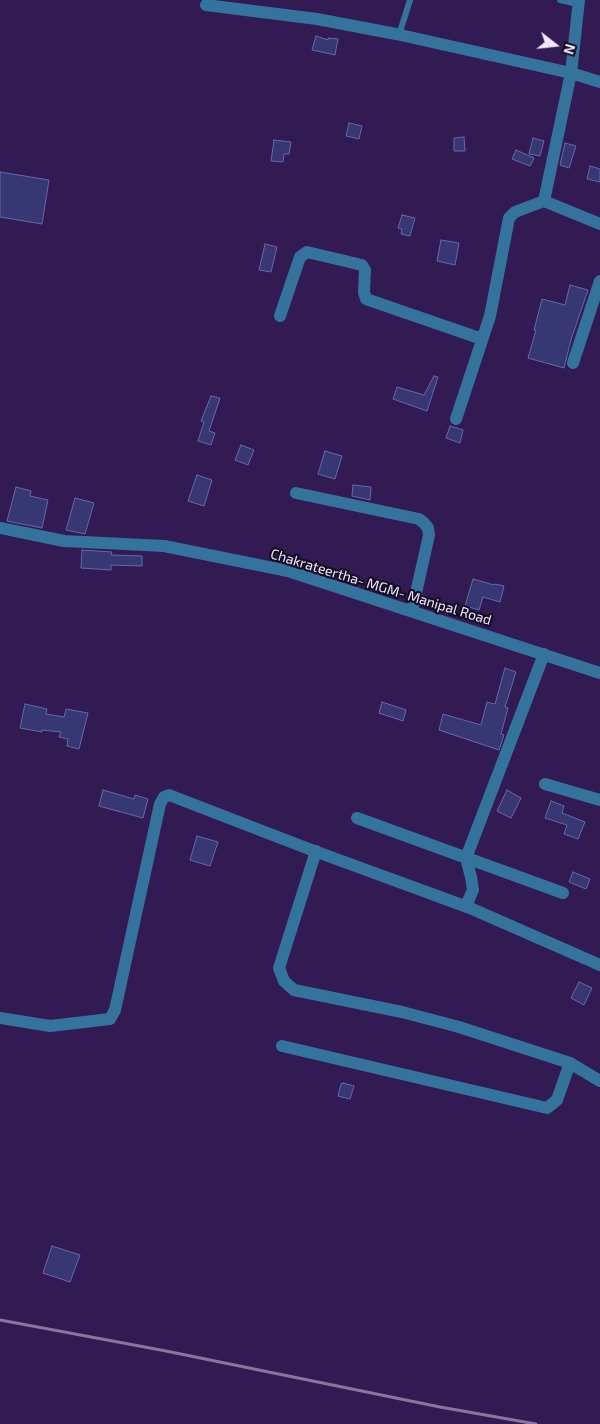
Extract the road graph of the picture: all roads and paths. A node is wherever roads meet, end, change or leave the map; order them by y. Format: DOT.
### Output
graph roads {
  1 [pos="410,0"];
  2 [pos="560,0"];
  3 [pos="579,2"];
  4 [pos="206,5"];
  5 [pos="399,35"];
  6 [pos="571,73"];
  7 [pos="600,82"];
  8 [pos="544,201"];
  9 [pos="600,224"];
  10 [pos="600,281"];
  11 [pos="595,311"];
  12 [pos="280,316"];
  13 [pos="482,339"];
  14 [pos="573,363"];
  15 [pos="456,419"];
  16 [pos="296,493"];
  17 [pos="0,528"];
  18 [pos="412,611"];
  19 [pos="544,654"];
  20 [pos="600,673"];
  21 [pos="545,784"];
  22 [pos="600,800"];
  23 [pos="357,818"];
  24 [pos="316,851"];
  25 [pos="466,858"];
  26 [pos="563,893"];
  27 [pos="466,906"];
  28 [pos="600,966"];
  29 [pos="0,1018"];
  30 [pos="282,1046"];
  31 [pos="570,1063"];
  32 [pos="600,1081"];
  1 -- 5 [label="lane"];
  2 -- 3 [label="lane"];
  3 -- 6 [label="street"];
  4 -- 5 [label="street"];
  5 -- 6 [label="street"];
  6 -- 7 [label="street"];
  6 -- 8 [label="street"];
  8 -- 9 [label="street"];
  8 -- 13 [label="street"];
  10 -- 11 [label="street"];
  11 -- 14 [label="street"];
  12 -- 13 [label="street"];
  13 -- 15 [label="street"];
  16 -- 18 [label="street"];
  17 -- 18 [label="street, Chakrateertha- MGM- Manipal Road"];
  18 -- 19 [label="street, Chakrateertha- MGM- Manipal Road"];
  19 -- 20 [label="street, Chakrateertha- MGM- Manipal Road"];
  19 -- 25 [label="street"];
  21 -- 22 [label="street"];
  23 -- 25 [label="street"];
  24 -- 27 [label="street"];
  24 -- 29 [label="street"];
  24 -- 31 [label="street"];
  25 -- 26 [label="street"];
  25 -- 27 [label="street"];
  27 -- 28 [label="street"];
  30 -- 31 [label="street"];
  31 -- 32 [label="street"];
}
